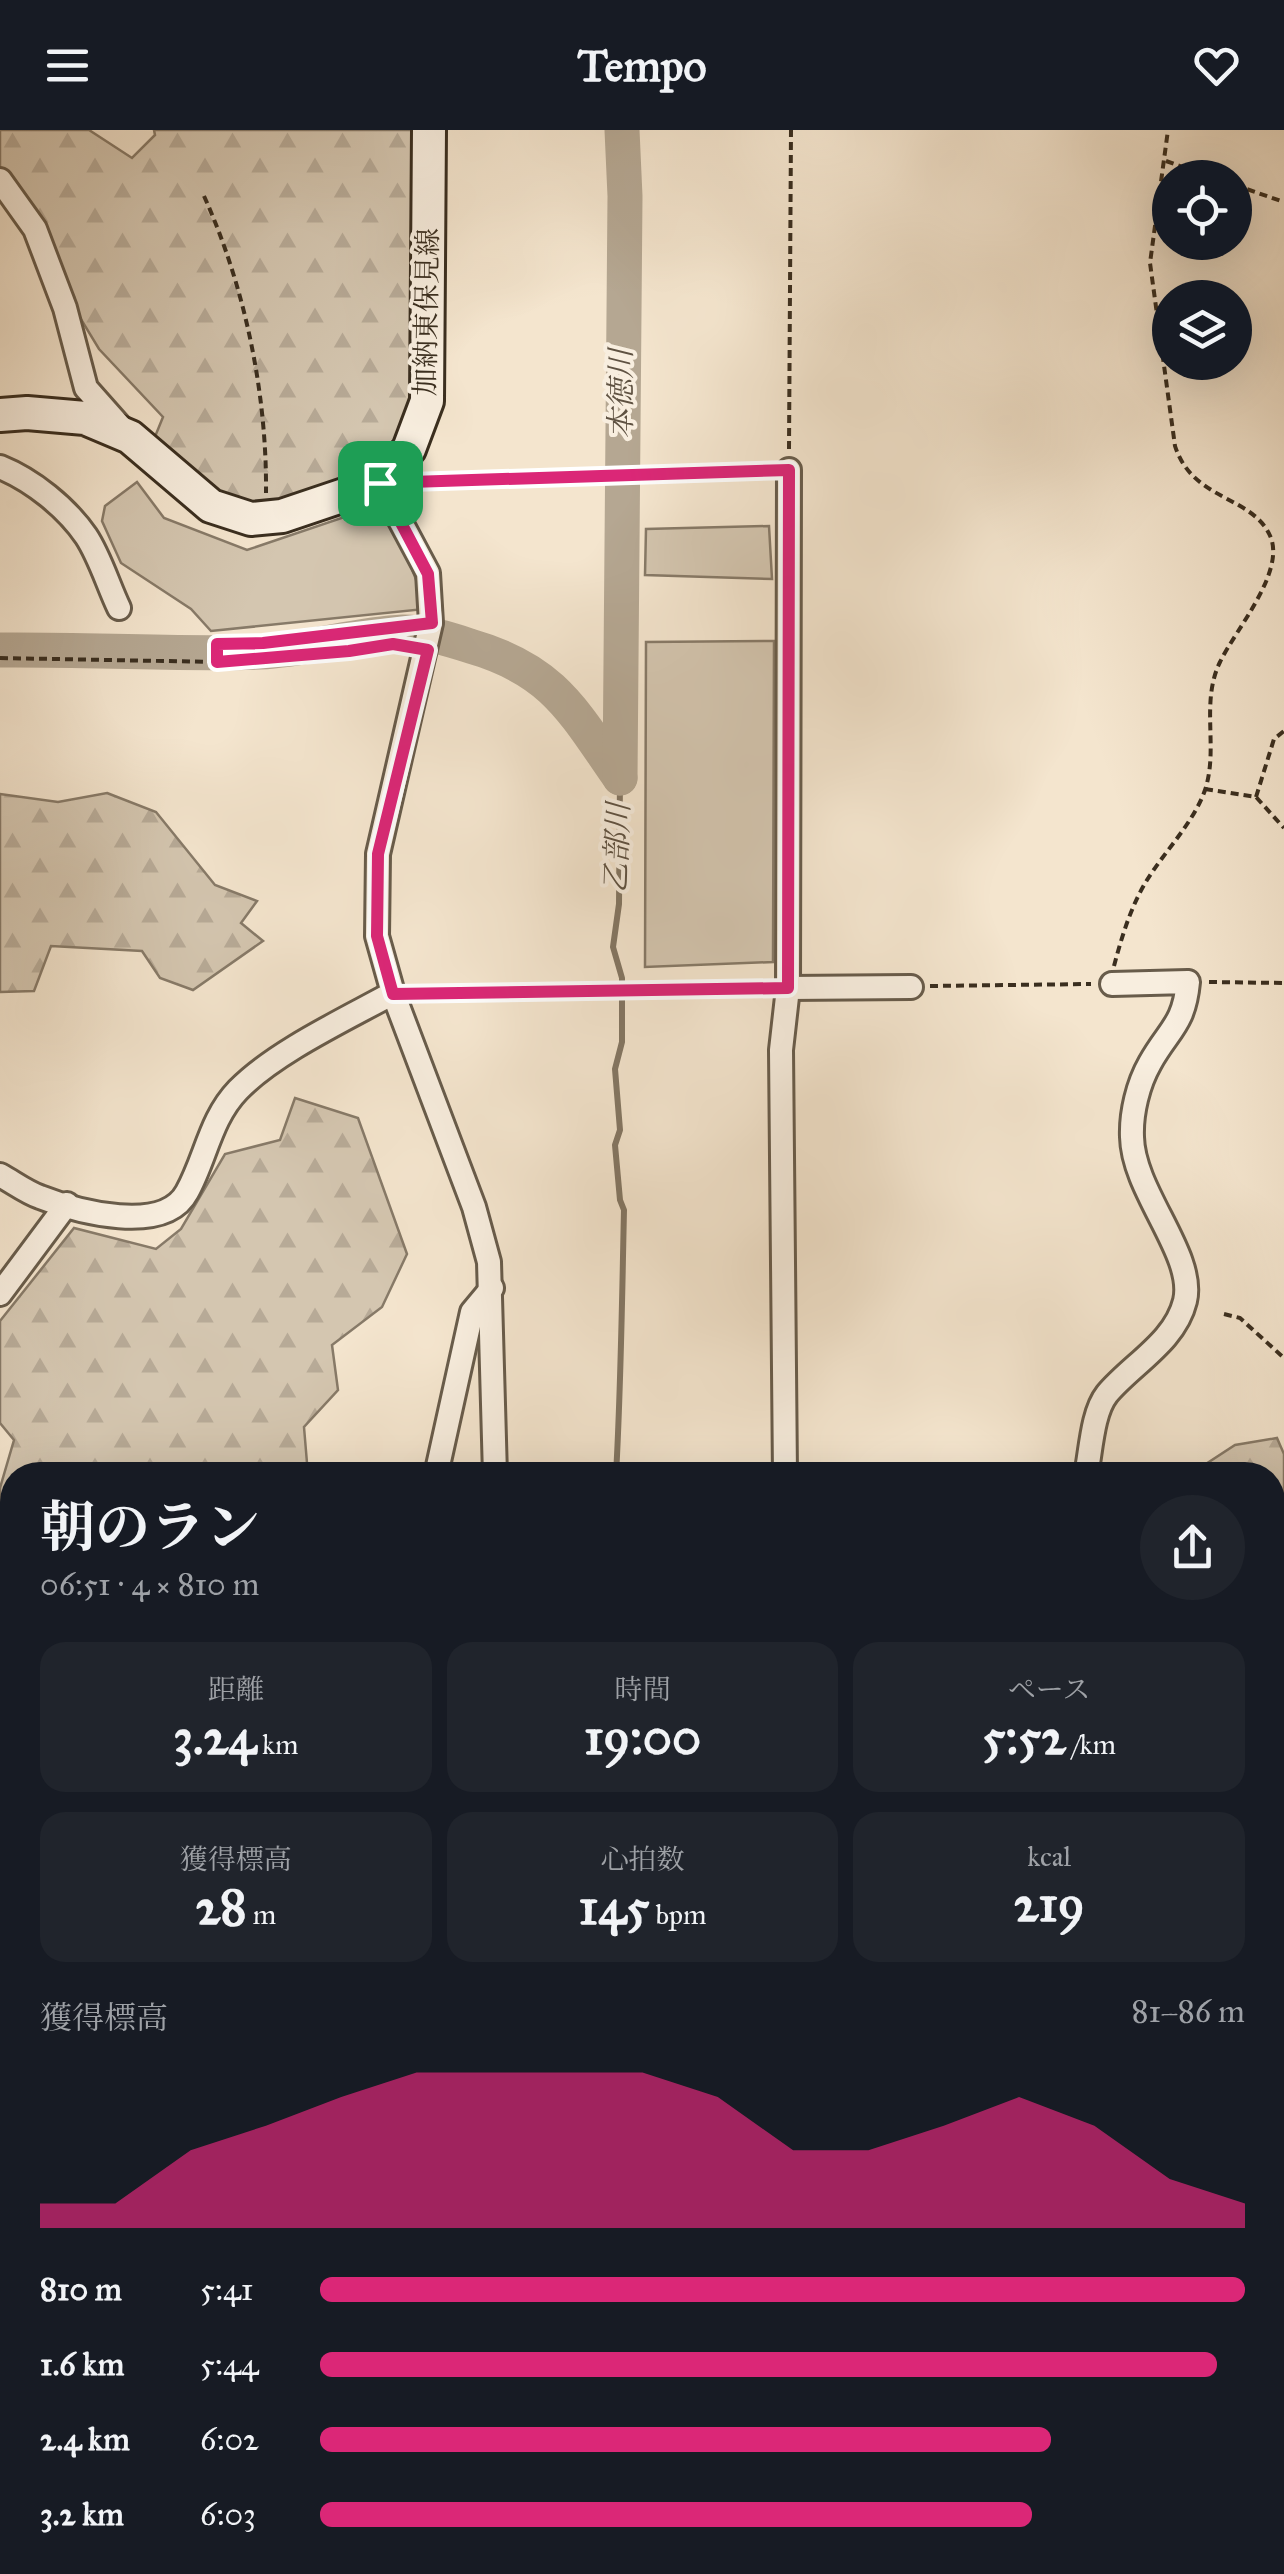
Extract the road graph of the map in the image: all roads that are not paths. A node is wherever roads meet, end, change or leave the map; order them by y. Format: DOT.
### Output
graph roads {
  1 [pos="429,130"];
  2 [pos="0,180"];
  3 [pos="0,415"];
  4 [pos="130,438"];
  5 [pos="0,466"];
  6 [pos="789,470"];
  7 [pos="380,483"];
  8 [pos="118,608"];
  9 [pos="1112,984"];
  10 [pos="911,986"];
  11 [pos="788,988"];
  12 [pos="393,994"];
  13 [pos="0,1175"];
  14 [pos="67,1204"];
  15 [pos="492,1288"];
  16 [pos="0,1294"];
  17 [pos="439,1462"];
  18 [pos="494,1462"];
  19 [pos="784,1462"];
  20 [pos="1089,1462"];
  1 -- 7 [label="main road, 加納東保見線"];
  2 -- 4 [label="street"];
  3 -- 4 [label="main road"];
  4 -- 7 [label="main road"];
  5 -- 8 [label="street"];
  6 -- 11 [label="street"];
  7 -- 12 [label="street"];
  9 -- 20 [label="street"];
  10 -- 11 [label="street"];
  11 -- 19 [label="street"];
  12 -- 14 [label="street"];
  12 -- 15 [label="street"];
  13 -- 14 [label="street"];
  14 -- 16 [label="street"];
  15 -- 17 [label="street"];
  15 -- 18 [label="street"];
}
